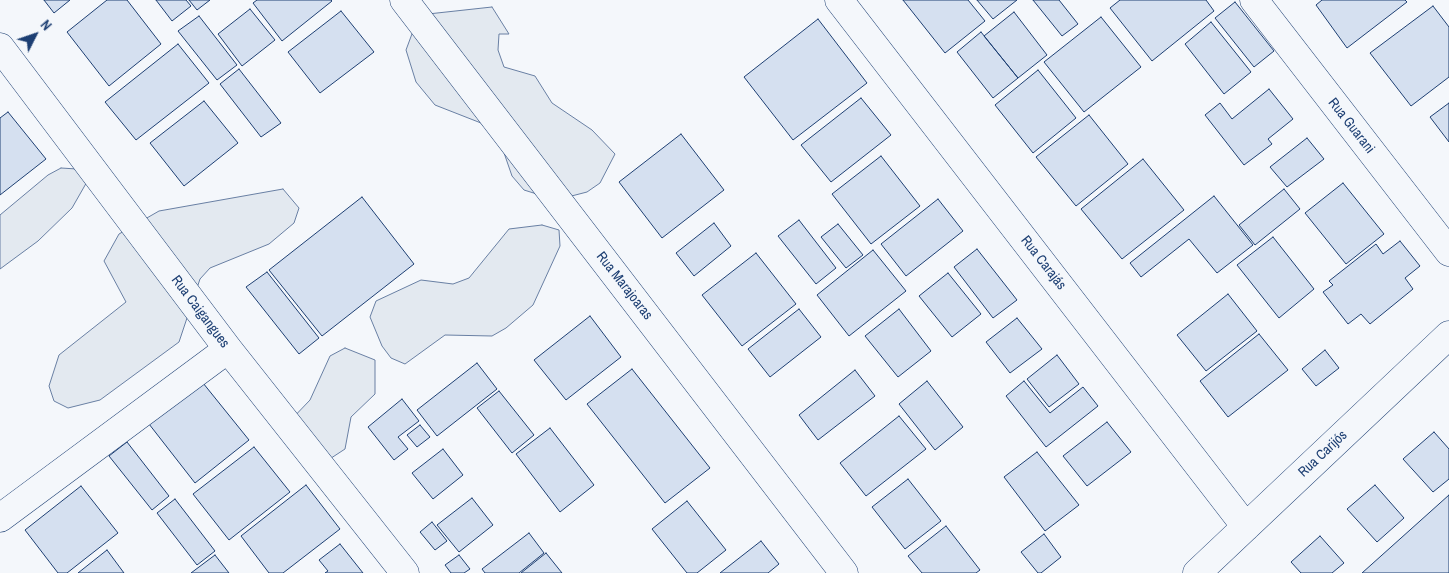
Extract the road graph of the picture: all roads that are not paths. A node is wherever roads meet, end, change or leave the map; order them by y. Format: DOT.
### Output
graph roads {
  1 [pos="404,0"];
  2 [pos="839,0"];
  3 [pos="1254,0"];
  4 [pos="0,47"];
  5 [pos="1449,252"];
  6 [pos="1449,335"];
  7 [pos="228,349"];
  8 [pos="0,518"];
  9 [pos="1246,527"];
  10 [pos="405,573"];
  11 [pos="844,573"];
  12 [pos="1197,573"];
  1 -- 11 [label="street, Rua Marajoaras"];
  2 -- 9 [label="street, Rua Carajás"];
  3 -- 5 [label="street, Rua Guarani"];
  4 -- 7 [label="street, Rua Caigangues"];
  6 -- 9 [label="street, Rua Carijós"];
  7 -- 8 [label="street"];
  7 -- 10 [label="street, Rua Caigangues"];
  9 -- 12 [label="street, Rua Carijós"];
}
